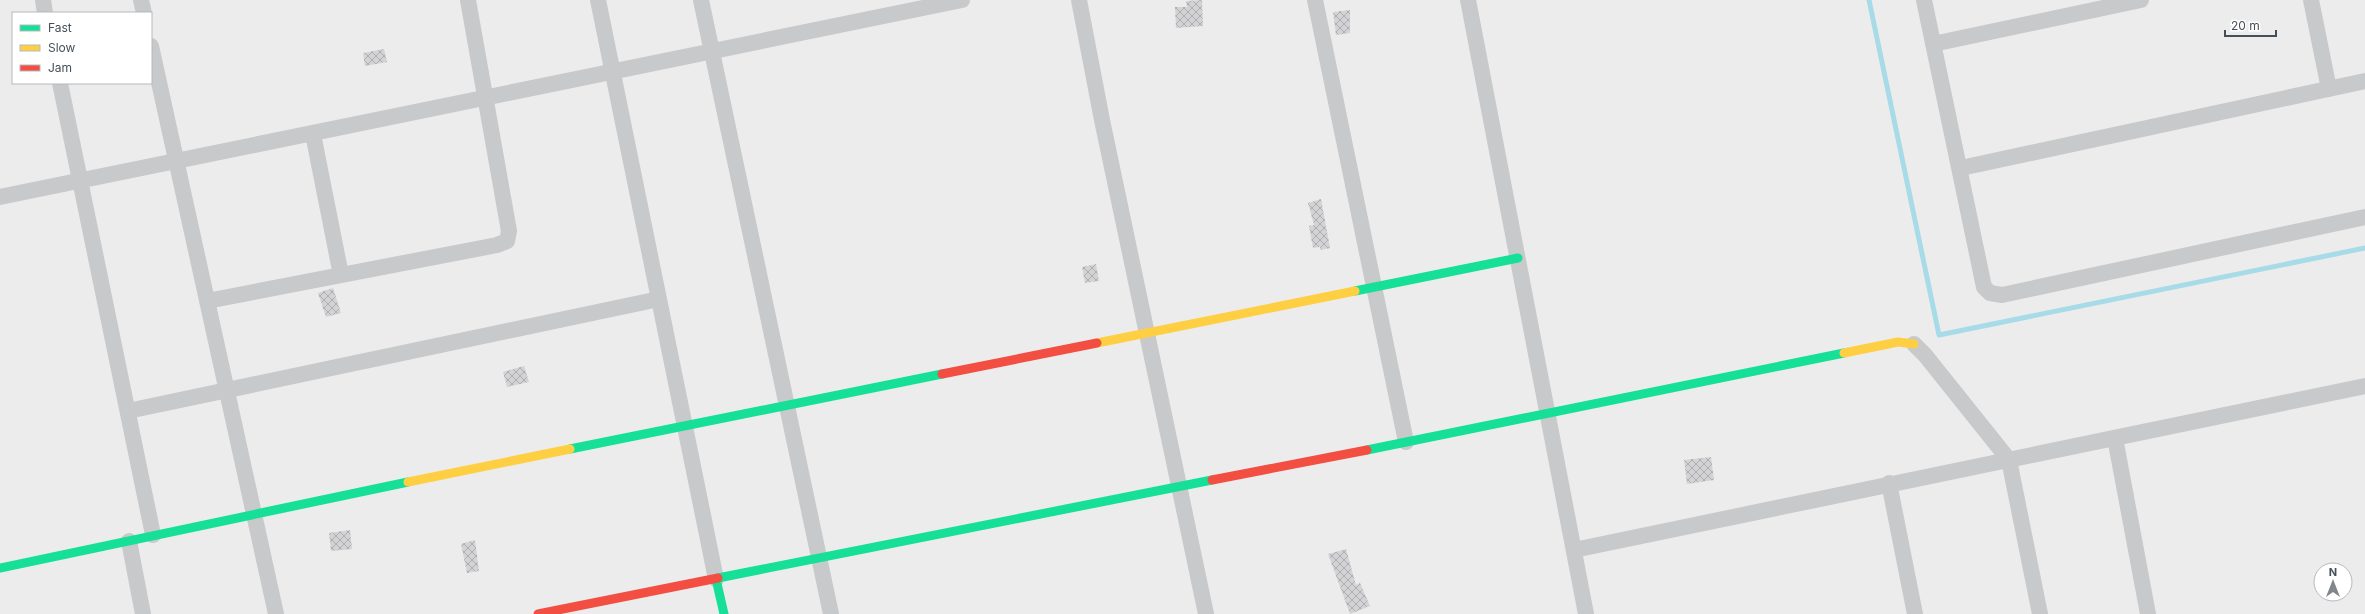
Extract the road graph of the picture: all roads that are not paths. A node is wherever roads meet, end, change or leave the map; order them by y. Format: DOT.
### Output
graph roads {
  1 [pos="43,0"];
  2 [pos="141,0"];
  3 [pos="468,0"];
  4 [pos="598,0"];
  5 [pos="701,0"];
  6 [pos="962,0"];
  7 [pos="1079,0"];
  8 [pos="1315,0"];
  9 [pos="1468,0"];
  10 [pos="1924,0"];
  11 [pos="2141,0"];
  12 [pos="2310,0"];
  13 [pos="45,12"];
  14 [pos="144,12"];
  15 [pos="1933,44"];
  16 [pos="152,51"];
  17 [pos="712,52"];
  18 [pos="613,73"];
  19 [pos="2365,81"];
  20 [pos="60,84"];
  21 [pos="2329,89"];
  22 [pos="486,98"];
  23 [pos="313,134"];
  24 [pos="176,162"];
  25 [pos="1961,168"];
  26 [pos="80,181"];
  27 [pos="0,197"];
  28 [pos="2365,217"];
  29 [pos="1518,258"];
  30 [pos="341,275"];
  31 [pos="1374,287"];
  32 [pos="659,300"];
  33 [pos="207,302"];
  34 [pos="1147,331"];
  35 [pos="1914,344"];
  36 [pos="2365,386"];
  37 [pos="227,390"];
  38 [pos="788,405"];
  39 [pos="128,411"];
  40 [pos="1548,413"];
  41 [pos="685,427"];
  42 [pos="2115,438"];
  43 [pos="1406,442"];
  44 [pos="2009,460"];
  45 [pos="1889,483"];
  46 [pos="1179,486"];
  47 [pos="255,514"];
  48 [pos="153,535"];
  49 [pos="129,540"];
  50 [pos="1574,550"];
  51 [pos="820,558"];
  52 [pos="0,568"];
  53 [pos="716,579"];
  54 [pos="143,614"];
  55 [pos="276,614"];
  56 [pos="538,614"];
  57 [pos="724,614"];
  58 [pos="831,614"];
  59 [pos="1206,614"];
  60 [pos="1586,614"];
  61 [pos="1915,614"];
  62 [pos="2040,614"];
  63 [pos="2148,614"];
  1 -- 13 [label="street"];
  2 -- 14 [label="street"];
  3 -- 22 [label="street"];
  4 -- 18 [label="street"];
  5 -- 17 [label="street"];
  6 -- 17 [label="street"];
  7 -- 34 [label="street"];
  8 -- 31 [label="street"];
  9 -- 29 [label="street"];
  10 -- 15 [label="street"];
  11 -- 15 [label="street"];
  12 -- 21 [label="street"];
  15 -- 25 [label="street"];
  16 -- 24 [label="street"];
  17 -- 18 [label="street"];
  17 -- 38 [label="street"];
  18 -- 22 [label="street"];
  18 -- 32 [label="street"];
  19 -- 21 [label="street"];
  20 -- 26 [label="street"];
  21 -- 25 [label="street"];
  22 -- 23 [label="street"];
  22 -- 30 [label="street"];
  23 -- 24 [label="street"];
  23 -- 30 [label="street"];
  24 -- 26 [label="street"];
  24 -- 33 [label="street"];
  25 -- 28 [label="street"];
  26 -- 27 [label="street"];
  26 -- 39 [label="street"];
  29 -- 31 [label="street"];
  29 -- 40 [label="street"];
  30 -- 33 [label="street"];
  31 -- 34 [label="street"];
  31 -- 43 [label="street"];
  32 -- 37 [label="street"];
  32 -- 41 [label="street"];
  33 -- 37 [label="street"];
  34 -- 38 [label="street"];
  34 -- 46 [label="street"];
  35 -- 40 [label="street"];
  35 -- 44 [label="street"];
  36 -- 42 [label="street"];
  37 -- 39 [label="street"];
  37 -- 47 [label="street"];
  38 -- 41 [label="street"];
  38 -- 51 [label="street"];
  39 -- 48 [label="street"];
  40 -- 43 [label="street"];
  40 -- 50 [label="street"];
  41 -- 47 [label="street"];
  41 -- 53 [label="street"];
  42 -- 44 [label="street"];
  42 -- 63 [label="street"];
  43 -- 46 [label="street"];
  44 -- 45 [label="street"];
  44 -- 62 [label="street"];
  45 -- 50 [label="street"];
  45 -- 61 [label="street"];
  46 -- 51 [label="street"];
  46 -- 59 [label="street"];
  47 -- 48 [label="street"];
  47 -- 55 [label="street"];
  48 -- 49 [label="street"];
  49 -- 52 [label="street"];
  49 -- 54 [label="street"];
  50 -- 60 [label="street"];
  51 -- 53 [label="street"];
  51 -- 58 [label="street"];
  53 -- 56 [label="street"];
  53 -- 57 [label="street"];
}
